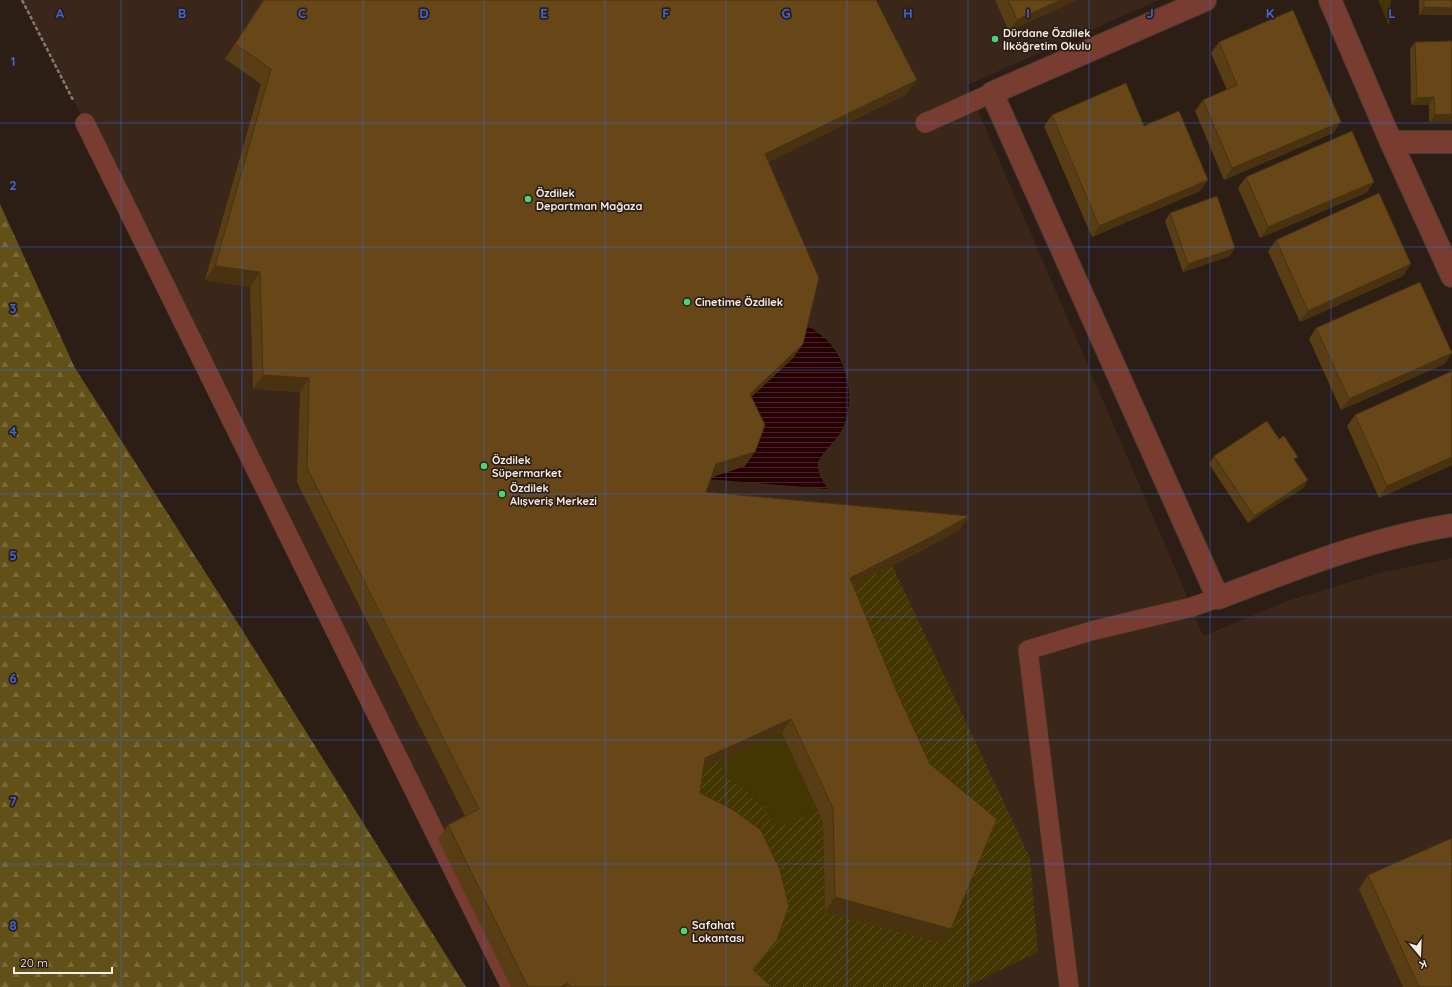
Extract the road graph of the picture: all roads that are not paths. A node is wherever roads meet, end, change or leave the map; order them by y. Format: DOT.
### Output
graph roads {
  1 [pos="1205,0"];
  2 [pos="1330,0"];
  3 [pos="992,93"];
  4 [pos="85,123"];
  5 [pos="925,123"];
  6 [pos="1391,142"];
  7 [pos="1452,142"];
  8 [pos="1452,276"];
  9 [pos="1452,525"];
  10 [pos="1218,598"];
  11 [pos="511,987"];
  12 [pos="1069,987"];
  1 -- 3 [label="street"];
  2 -- 6 [label="street"];
  3 -- 5 [label="lane"];
  3 -- 10 [label="street"];
  4 -- 11 [label="lane"];
  6 -- 7 [label="street"];
  6 -- 8 [label="street"];
  9 -- 10 [label="street"];
  10 -- 12 [label="lane"];
}
